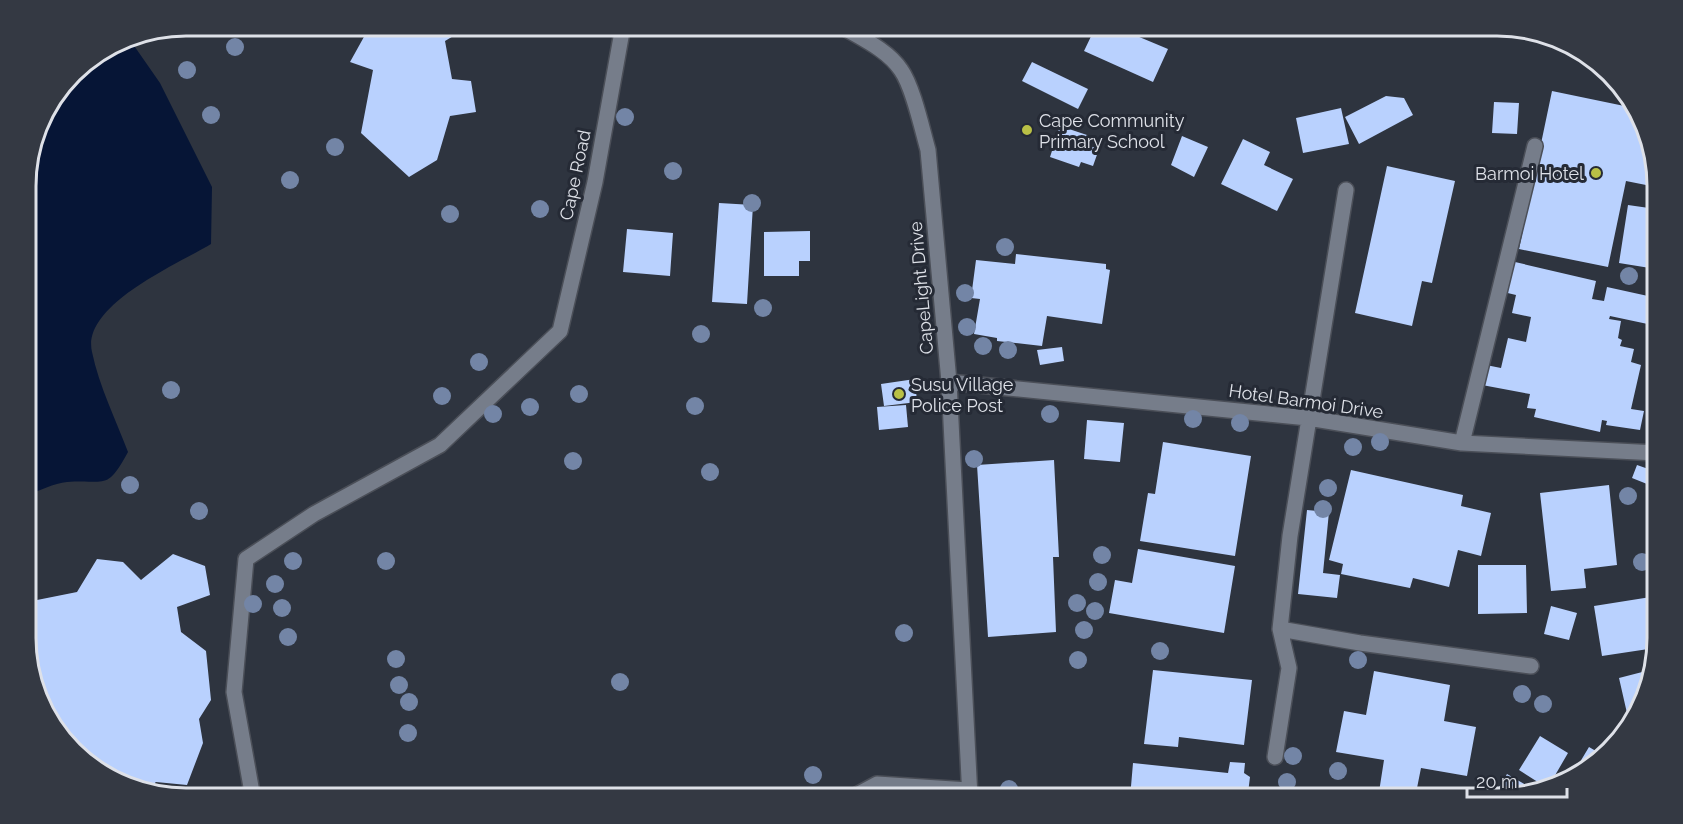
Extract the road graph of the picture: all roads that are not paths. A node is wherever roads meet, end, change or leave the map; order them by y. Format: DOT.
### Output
graph roads {
  1 [pos="621,36"];
  2 [pos="858,36"];
  3 [pos="1535,146"];
  4 [pos="1346,190"];
  5 [pos="949,382"];
  6 [pos="1308,418"];
  7 [pos="1462,443"];
  8 [pos="1647,452"];
  9 [pos="1280,629"];
  10 [pos="1531,666"];
  11 [pos="1275,757"];
  12 [pos="252,788"];
  13 [pos="870,788"];
  14 [pos="914,788"];
  15 [pos="969,788"];
  1 -- 12 [label="street, Cape Road"];
  2 -- 5 [label="street, CapeLight Drive"];
  3 -- 7 [label="street"];
  4 -- 6 [label="street"];
  5 -- 6 [label="street, Hotel Barmoi Drive"];
  5 -- 15 [label="street, CapeLight Drive"];
  6 -- 7 [label="street, Hotel Barmoi Drive"];
  6 -- 9 [label="street"];
  7 -- 8 [label="street, Hotel Barmoi Drive"];
  9 -- 10 [label="street"];
  9 -- 11 [label="street"];
  13 -- 14 [label="street"];
}
